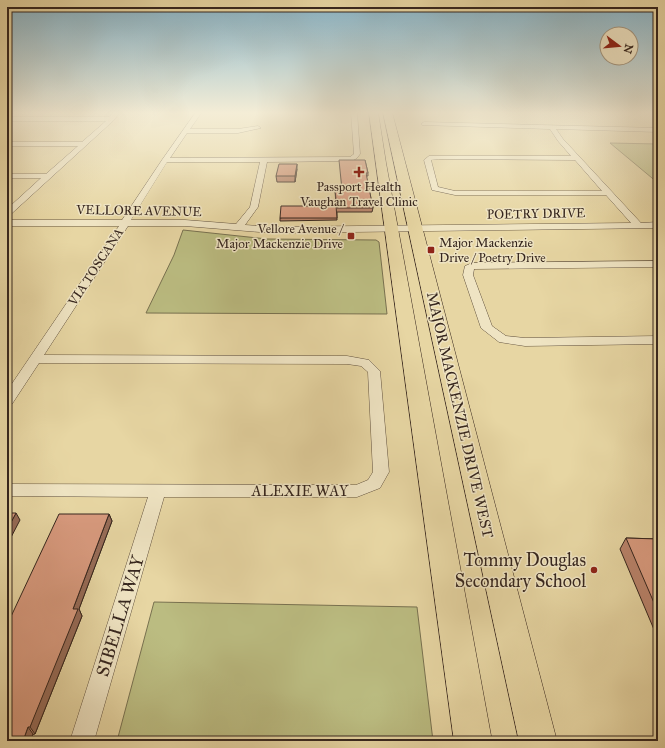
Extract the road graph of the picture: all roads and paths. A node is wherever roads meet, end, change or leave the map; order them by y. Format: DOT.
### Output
graph roads {
  1 [pos="81,147"];
  2 [pos="175,147"];
  3 [pos="356,147"];
  4 [pos="382,147"];
  5 [pos="392,147"];
  6 [pos="566,147"];
  7 [pos="576,158"];
  8 [pos="264,159"];
  9 [pos="166,160"];
  10 [pos="7,176"];
  11 [pos="49,176"];
  12 [pos="607,193"];
  13 [pos="7,213"];
  14 [pos="7,223"];
  15 [pos="125,223"];
  16 [pos="638,225"];
  17 [pos="658,225"];
  18 [pos="238,228"];
  19 [pos="403,229"];
  20 [pos="658,264"];
  21 [pos="658,340"];
  22 [pos="34,359"];
  23 [pos="7,401"];
  24 [pos="7,490"];
  25 [pos="158,490"];
  26 [pos="82,741"];
  27 [pos="473,741"];
  28 [pos="538,741"];
  1 -- 11 [label="street"];
  2 -- 9 [label="street, VIA TOSCANA"];
  3 -- 8 [label="street"];
  4 -- 19 [label="main road, MAJOR MACKENZIE DRIVE WEST"];
  5 -- 19 [label="main road, MAJOR MACKENZIE DRIVE WEST"];
  6 -- 7 [label="street"];
  7 -- 12 [label="street"];
  7 -- 12 [label="street"];
  8 -- 9 [label="street"];
  8 -- 18 [label="street"];
  9 -- 15 [label="street, VIA TOSCANA"];
  10 -- 11 [label="street"];
  11 -- 13 [label="street"];
  12 -- 16 [label="street"];
  14 -- 15 [label="street, VELLORE AVENUE"];
  15 -- 18 [label="street, VELLORE AVENUE"];
  15 -- 22 [label="street, VIA TOSCANA"];
  16 -- 17 [label="street, POETRY DRIVE"];
  16 -- 19 [label="street, POETRY DRIVE"];
  18 -- 19 [label="street, VELLORE AVENUE"];
  19 -- 27 [label="main road, MAJOR MACKENZIE DRIVE WEST"];
  19 -- 28 [label="main road, MAJOR MACKENZIE DRIVE WEST"];
  20 -- 21 [label="street"];
  22 -- 23 [label="street, VIA TOSCANA"];
  22 -- 25 [label="street, ALEXIE WAY"];
  24 -- 25 [label="street, ALEXIE WAY"];
  25 -- 26 [label="street, SIBELLA WAY"];
}
